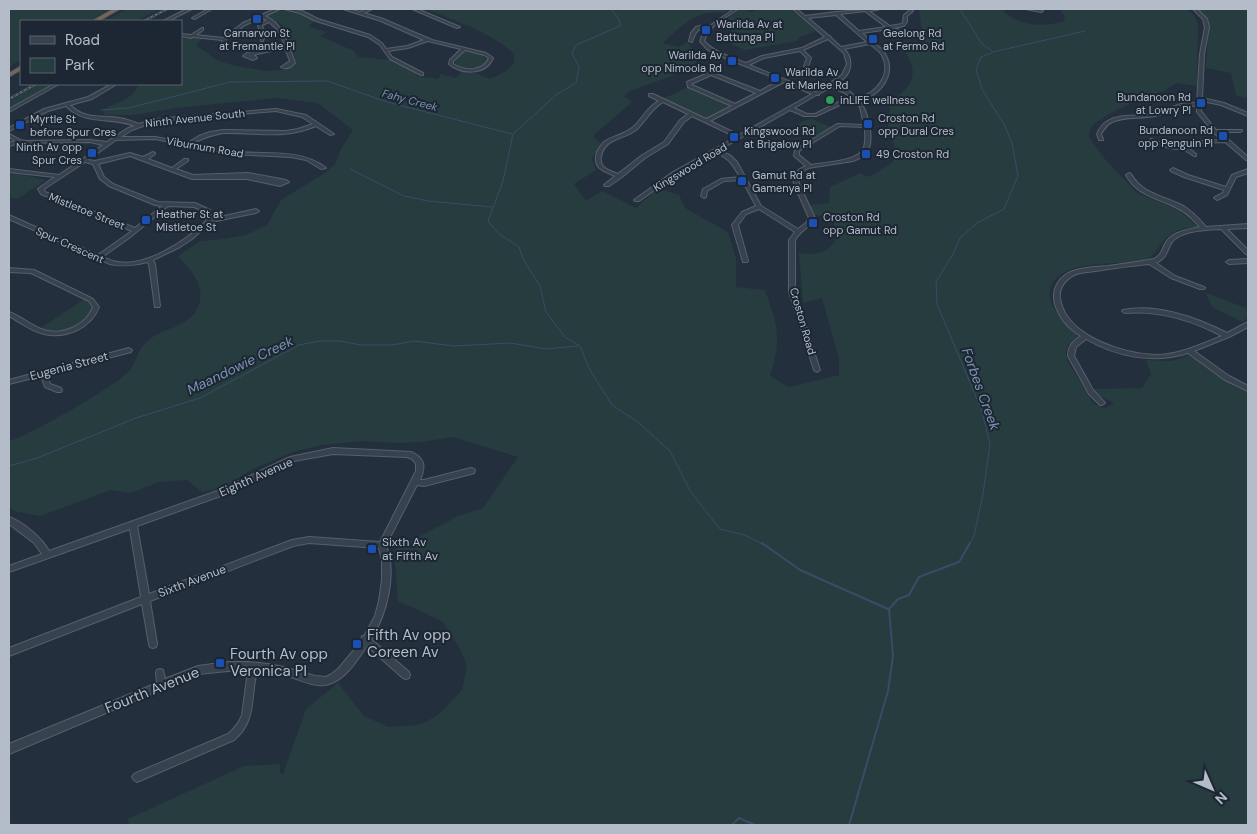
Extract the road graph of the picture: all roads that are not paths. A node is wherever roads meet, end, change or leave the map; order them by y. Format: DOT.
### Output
graph roads {
  1 [pos="117,9"];
  2 [pos="123,9"];
  3 [pos="190,9"];
  4 [pos="210,9"];
  5 [pos="278,9"];
  6 [pos="286,9"];
  7 [pos="345,9"];
  8 [pos="370,9"];
  9 [pos="414,9"];
  10 [pos="736,9"];
  11 [pos="795,9"];
  12 [pos="877,9"];
  13 [pos="1028,9"];
  14 [pos="1194,9"];
  15 [pos="260,10"];
  16 [pos="911,10"];
  17 [pos="867,11"];
  18 [pos="1041,11"];
  19 [pos="836,12"];
  20 [pos="268,13"];
  21 [pos="360,13"];
  22 [pos="261,16"];
  23 [pos="805,17"];
  24 [pos="194,18"];
  25 [pos="98,20"];
  26 [pos="103,20"];
  27 [pos="167,20"];
  28 [pos="270,20"];
  29 [pos="458,26"];
  30 [pos="712,26"];
  31 [pos="888,27"];
  32 [pos="202,29"];
  33 [pos="860,32"];
  34 [pos="182,34"];
  35 [pos="913,35"];
  36 [pos="191,36"];
  37 [pos="829,37"];
  38 [pos="224,38"];
  39 [pos="262,40"];
  40 [pos="427,40"];
  41 [pos="691,41"];
  42 [pos="873,42"];
  43 [pos="224,46"];
  44 [pos="288,46"];
  45 [pos="841,48"];
  46 [pos="464,49"];
  47 [pos="386,50"];
  48 [pos="801,50"];
  49 [pos="256,52"];
  50 [pos="292,61"];
  51 [pos="20,65"];
  52 [pos="746,65"];
  53 [pos="806,66"];
  54 [pos="20,69"];
  55 [pos="9,71"];
  56 [pos="422,74"];
  57 [pos="9,75"];
  58 [pos="784,80"];
  59 [pos="55,85"];
  60 [pos="114,85"];
  61 [pos="831,85"];
  62 [pos="760,93"];
  63 [pos="816,94"];
  64 [pos="651,95"];
  65 [pos="858,100"];
  66 [pos="662,101"];
  67 [pos="1199,102"];
  68 [pos="67,105"];
  69 [pos="735,106"];
  70 [pos="790,108"];
  71 [pos="9,111"];
  72 [pos="692,114"];
  73 [pos="1154,115"];
  74 [pos="1248,115"];
  75 [pos="1161,120"];
  76 [pos="707,121"];
  77 [pos="316,124"];
  78 [pos="136,125"];
  79 [pos="866,126"];
  80 [pos="9,130"];
  81 [pos="1215,131"];
  82 [pos="1240,131"];
  83 [pos="332,134"];
  84 [pos="9,135"];
  85 [pos="740,137"];
  86 [pos="114,139"];
  87 [pos="1101,139"];
  88 [pos="1151,140"];
  89 [pos="18,141"];
  90 [pos="1225,141"];
  91 [pos="108,144"];
  92 [pos="188,144"];
  93 [pos="9,146"];
  94 [pos="1185,148"];
  95 [pos="716,150"];
  96 [pos="153,153"];
  97 [pos="1194,155"];
  98 [pos="1247,157"];
  99 [pos="144,159"];
  100 [pos="84,160"];
  101 [pos="186,160"];
  102 [pos="95,163"];
  103 [pos="810,167"];
  104 [pos="323,168"];
  105 [pos="173,169"];
  106 [pos="1173,170"];
  107 [pos="9,171"];
  108 [pos="1248,171"];
  109 [pos="1129,175"];
  110 [pos="59,176"];
  111 [pos="620,176"];
  112 [pos="209,177"];
  113 [pos="743,178"];
  114 [pos="607,185"];
  115 [pos="41,189"];
  116 [pos="1227,189"];
  117 [pos="704,196"];
  118 [pos="1217,198"];
  119 [pos="638,200"];
  120 [pos="166,205"];
  121 [pos="759,207"];
  122 [pos="256,211"];
  123 [pos="9,218"];
  124 [pos="209,221"];
  125 [pos="1248,226"];
  126 [pos="1223,228"];
  127 [pos="1206,229"];
  128 [pos="135,230"];
  129 [pos="798,231"];
  130 [pos="1248,253"];
  131 [pos="98,257"];
  132 [pos="149,259"];
  133 [pos="744,261"];
  134 [pos="1248,261"];
  135 [pos="1151,262"];
  136 [pos="1229,262"];
  137 [pos="9,270"];
  138 [pos="1202,288"];
  139 [pos="157,306"];
  140 [pos="1125,310"];
  141 [pos="9,314"];
  142 [pos="1248,324"];
  143 [pos="1086,336"];
  144 [pos="1227,336"];
  145 [pos="129,350"];
  146 [pos="1189,351"];
  147 [pos="817,370"];
  148 [pos="43,373"];
  149 [pos="9,382"];
  150 [pos="1248,389"];
  151 [pos="59,390"];
  152 [pos="1102,403"];
  153 [pos="471,472"];
  154 [pos="415,482"];
  155 [pos="9,520"];
  156 [pos="133,524"];
  157 [pos="382,545"];
  158 [pos="46,555"];
  159 [pos="9,569"];
  160 [pos="146,599"];
  161 [pos="365,640"];
  162 [pos="153,644"];
  163 [pos="9,652"];
  164 [pos="253,668"];
  165 [pos="160,673"];
  166 [pos="406,675"];
  167 [pos="162,684"];
  168 [pos="9,749"];
  169 [pos="137,777"];
  1 -- 25 [label="highway"];
  2 -- 26 [label="highway"];
  3 -- 27 [label="street"];
  4 -- 24 [label="street"];
  5 -- 20 [label="street"];
  6 -- 47 [label="street"];
  7 -- 21 [label="street"];
  8 -- 21 [label="street"];
  9 -- 29 [label="street"];
  10 -- 30 [label="street"];
  11 -- 23 [label="street"];
  12 -- 17 [label="street"];
  13 -- 18 [label="street"];
  14 -- 67 [label="street"];
  15 -- 20 [label="street"];
  16 -- 31 [label="street"];
  17 -- 19 [label="street"];
  17 -- 31 [label="street"];
  19 -- 23 [label="street"];
  19 -- 33 [label="street"];
  20 -- 22 [label="street"];
  21 -- 40 [label="street"];
  22 -- 28 [label="street"];
  22 -- 38 [label="street"];
  23 -- 37 [label="street"];
  28 -- 39 [label="street"];
  28 -- 44 [label="street"];
  30 -- 41 [label="street"];
  30 -- 52 [label="street"];
  31 -- 33 [label="street"];
  31 -- 35 [label="street"];
  32 -- 36 [label="street"];
  33 -- 42 [label="street"];
  34 -- 36 [label="street"];
  36 -- 38 [label="street"];
  37 -- 45 [label="street"];
  37 -- 48 [label="street"];
  38 -- 43 [label="street"];
  40 -- 46 [label="street"];
  40 -- 47 [label="street"];
  42 -- 45 [label="street"];
  42 -- 65 [label="street"];
  44 -- 49 [label="street"];
  44 -- 50 [label="street"];
  45 -- 61 [label="street, Kingswood Road"];
  46 -- 46 [label="street"];
  47 -- 56 [label="street"];
  48 -- 52 [label="street"];
  48 -- 53 [label="street"];
  51 -- 55 [label="highway"];
  52 -- 58 [label="street"];
  54 -- 57 [label="highway"];
  58 -- 62 [label="street"];
  58 -- 63 [label="street"];
  59 -- 71 [label="street"];
  60 -- 68 [label="street"];
  61 -- 63 [label="street, Kingswood Road"];
  61 -- 65 [label="street"];
  62 -- 69 [label="street"];
  62 -- 69 [label="street"];
  63 -- 70 [label="street, Kingswood Road"];
  64 -- 66 [label="street"];
  65 -- 70 [label="street"];
  65 -- 79 [label="street"];
  66 -- 72 [label="street"];
  66 -- 111 [label="street"];
  67 -- 73 [label="street"];
  67 -- 74 [label="street"];
  67 -- 81 [label="street"];
  68 -- 78 [label="street"];
  68 -- 80 [label="street"];
  69 -- 76 [label="street"];
  70 -- 85 [label="street, Kingswood Road"];
  72 -- 76 [label="street"];
  72 -- 111 [label="street"];
  73 -- 75 [label="street"];
  73 -- 87 [label="street"];
  76 -- 85 [label="street"];
  77 -- 78 [label="street, Ninth Avenue South"];
  77 -- 83 [label="street, Ninth Avenue South"];
  77 -- 92 [label="street"];
  78 -- 86 [label="street, Ninth Avenue South"];
  79 -- 103 [label="street"];
  79 -- 103 [label="street"];
  81 -- 82 [label="street"];
  81 -- 90 [label="street"];
  84 -- 89 [label="street"];
  85 -- 95 [label="street, Kingswood Road"];
  86 -- 91 [label="street, Ninth Avenue South"];
  86 -- 92 [label="street, Viburnum Road"];
  88 -- 94 [label="street"];
  89 -- 91 [label="street"];
  89 -- 93 [label="street"];
  90 -- 94 [label="street"];
  90 -- 98 [label="street"];
  91 -- 100 [label="street, Ninth Avenue South"];
  92 -- 104 [label="street, Viburnum Road"];
  94 -- 97 [label="street"];
  95 -- 113 [label="street"];
  95 -- 119 [label="street, Kingswood Road"];
  96 -- 99 [label="street"];
  99 -- 102 [label="street"];
  99 -- 105 [label="street"];
  100 -- 102 [label="street"];
  100 -- 110 [label="street, Ninth Avenue South"];
  101 -- 105 [label="street"];
  102 -- 120 [label="street"];
  103 -- 129 [label="street, Croston Road"];
  105 -- 112 [label="street"];
  106 -- 116 [label="street"];
  107 -- 110 [label="street"];
  108 -- 116 [label="street"];
  109 -- 127 [label="street"];
  110 -- 115 [label="street, Ninth Avenue South"];
  111 -- 114 [label="street"];
  112 -- 112 [label="street"];
  113 -- 117 [label="street"];
  113 -- 121 [label="street"];
  115 -- 128 [label="street, Mistletoe Street"];
  116 -- 118 [label="street"];
  120 -- 124 [label="street"];
  120 -- 128 [label="street"];
  121 -- 129 [label="street"];
  121 -- 133 [label="street"];
  122 -- 124 [label="street"];
  123 -- 131 [label="street, Spur Crescent"];
  124 -- 132 [label="street, Spur Crescent"];
  125 -- 126 [label="street"];
  126 -- 127 [label="street"];
  126 -- 130 [label="street"];
  127 -- 135 [label="street"];
  128 -- 131 [label="street"];
  129 -- 147 [label="street, Croston Road"];
  131 -- 132 [label="street, Spur Crescent"];
  132 -- 139 [label="street"];
  134 -- 136 [label="street"];
  135 -- 138 [label="street"];
  135 -- 143 [label="street"];
  137 -- 141 [label="street"];
  140 -- 144 [label="street"];
  142 -- 144 [label="street"];
  143 -- 146 [label="street"];
  143 -- 152 [label="street"];
  144 -- 146 [label="street"];
  145 -- 148 [label="street, Eugenia Street"];
  146 -- 150 [label="street"];
  148 -- 149 [label="street, Eugenia Street"];
  148 -- 151 [label="street"];
  153 -- 154 [label="street"];
  154 -- 156 [label="street, Eighth Avenue"];
  154 -- 157 [label="street, Eighth Avenue"];
  155 -- 158 [label="street"];
  156 -- 158 [label="street, Eighth Avenue"];
  156 -- 160 [label="street"];
  157 -- 160 [label="street, Sixth Avenue"];
  157 -- 161 [label="street"];
  158 -- 159 [label="street, Eighth Avenue"];
  160 -- 162 [label="street"];
  160 -- 163 [label="street, Sixth Avenue"];
  161 -- 164 [label="street, Fourth Avenue"];
  161 -- 166 [label="street"];
  164 -- 167 [label="street, Fourth Avenue"];
  164 -- 169 [label="street"];
  165 -- 167 [label="street"];
  167 -- 168 [label="street, Fourth Avenue"];
}
